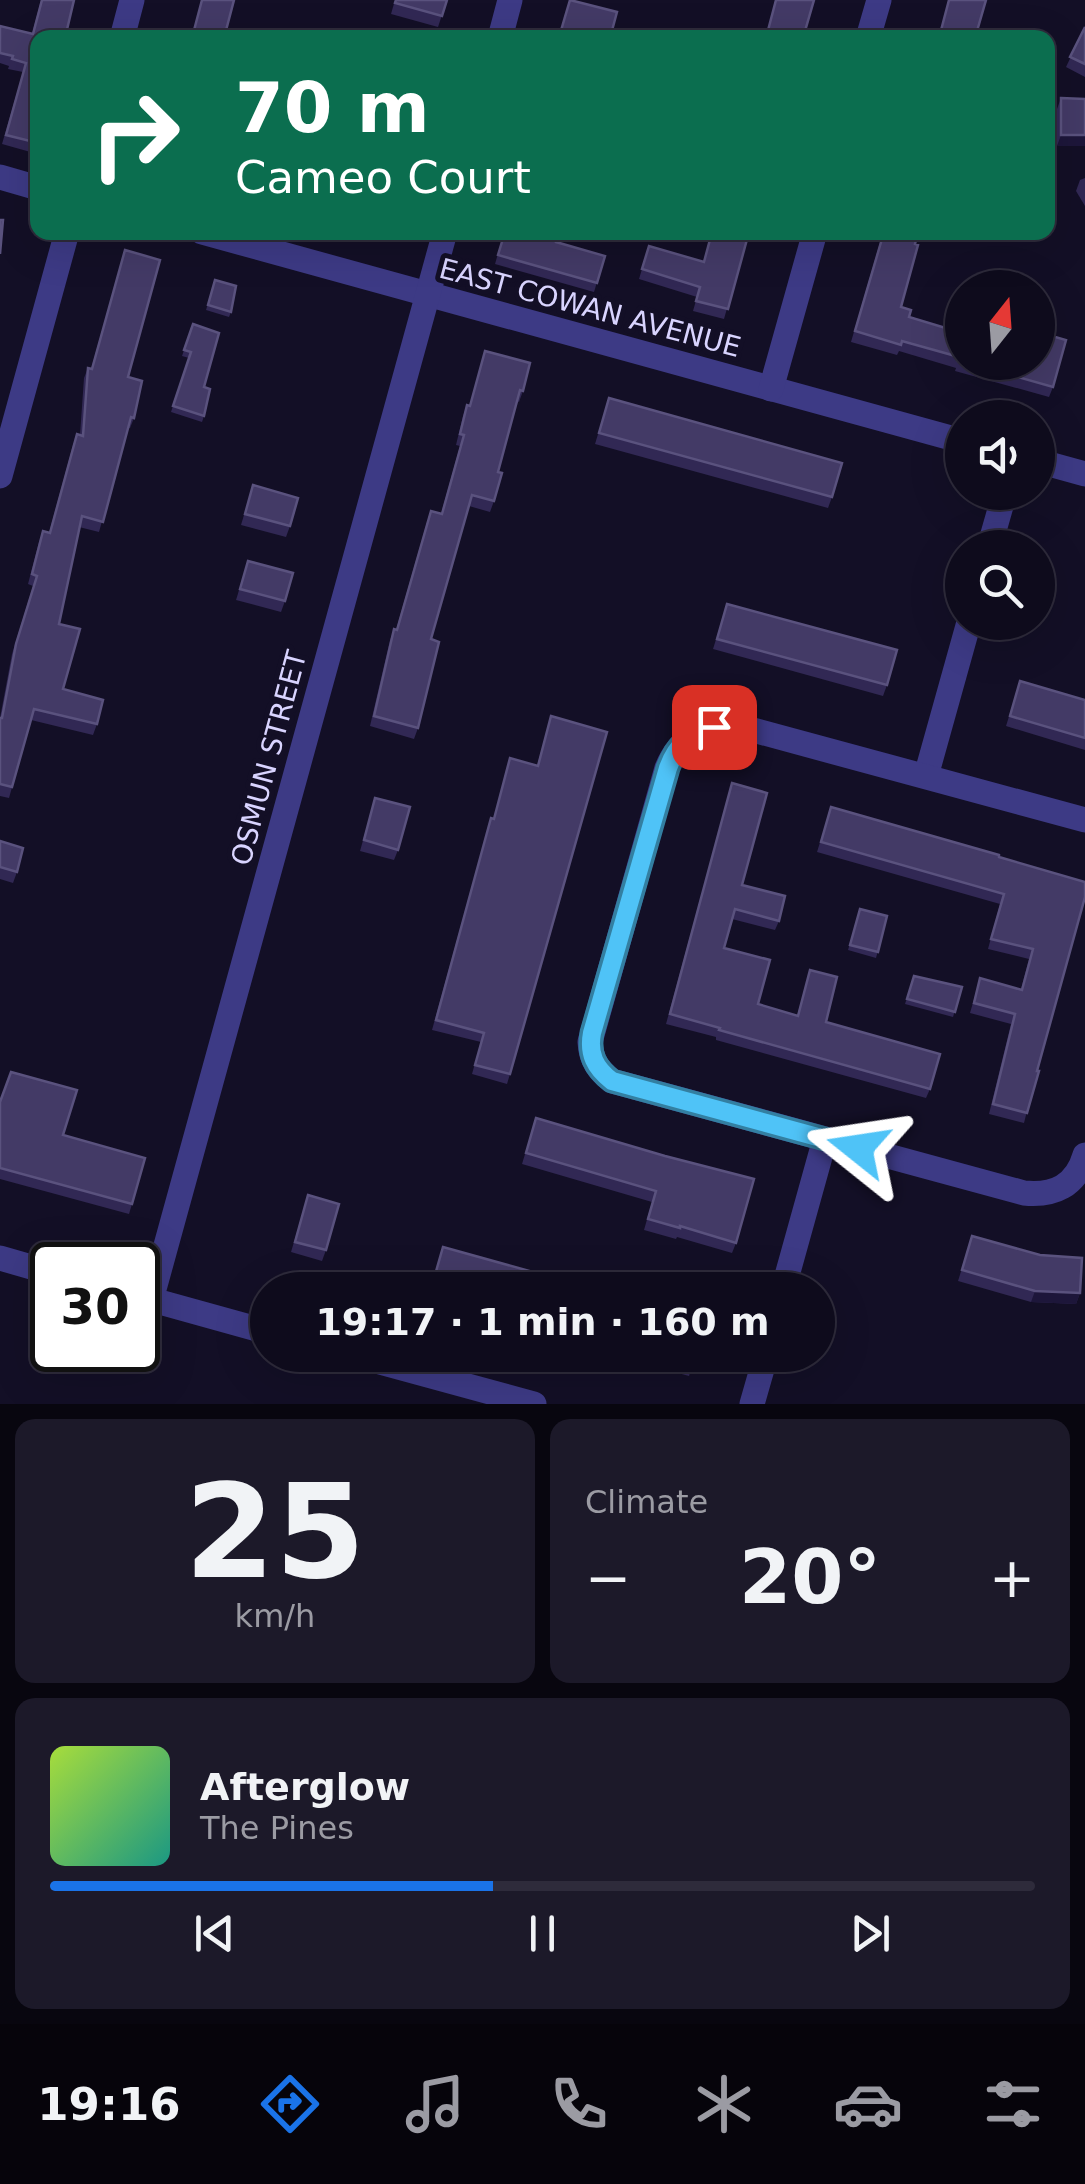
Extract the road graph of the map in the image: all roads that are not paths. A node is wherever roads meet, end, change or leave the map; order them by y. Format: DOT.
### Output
graph roads {
  1 [pos="132,0"];
  2 [pos="510,0"];
  3 [pos="879,0"];
  4 [pos="124,30"];
  5 [pos="502,30"];
  6 [pos="870,30"];
  7 [pos="0,178"];
  8 [pos="30,186"];
  9 [pos="66,240"];
  10 [pos="231,240"];
  11 [pos="443,240"];
  12 [pos="812,240"];
  13 [pos="428,294"];
  14 [pos="771,389"];
  15 [pos="945,436"];
  16 [pos="1055,466"];
  17 [pos="1085,474"];
  18 [pos="0,476"];
  19 [pos="964,640"];
  20 [pos="926,776"];
  21 [pos="1085,820"];
  22 [pos="825,1139"];
  23 [pos="1085,1155"];
  24 [pos="160,1242"];
  25 [pos="0,1258"];
  26 [pos="30,1267"];
  27 [pos="789,1272"];
  28 [pos="160,1302"];
  29 [pos="250,1327"];
  30 [pos="416,1372"];
  31 [pos="761,1372"];
  32 [pos="534,1404"];
  33 [pos="752,1404"];
  1 -- 4 [label="street"];
  2 -- 5 [label="street"];
  3 -- 6 [label="street"];
  7 -- 8 [label="street"];
  9 -- 18 [label="street"];
  10 -- 13 [label="street, EAST COWAN AVENUE"];
  11 -- 13 [label="street, OSMUN STREET"];
  12 -- 14 [label="street"];
  13 -- 14 [label="street, EAST COWAN AVENUE"];
  13 -- 24 [label="street, OSMUN STREET"];
  14 -- 15 [label="street, EAST COWAN AVENUE"];
  16 -- 17 [label="street"];
  19 -- 20 [label="street"];
  20 -- 21 [label="street"];
  20 -- 22 [label="street"];
  22 -- 23 [label="street"];
  22 -- 27 [label="street"];
  25 -- 26 [label="street"];
  28 -- 29 [label="street"];
  30 -- 32 [label="street"];
  31 -- 33 [label="street"];
}
